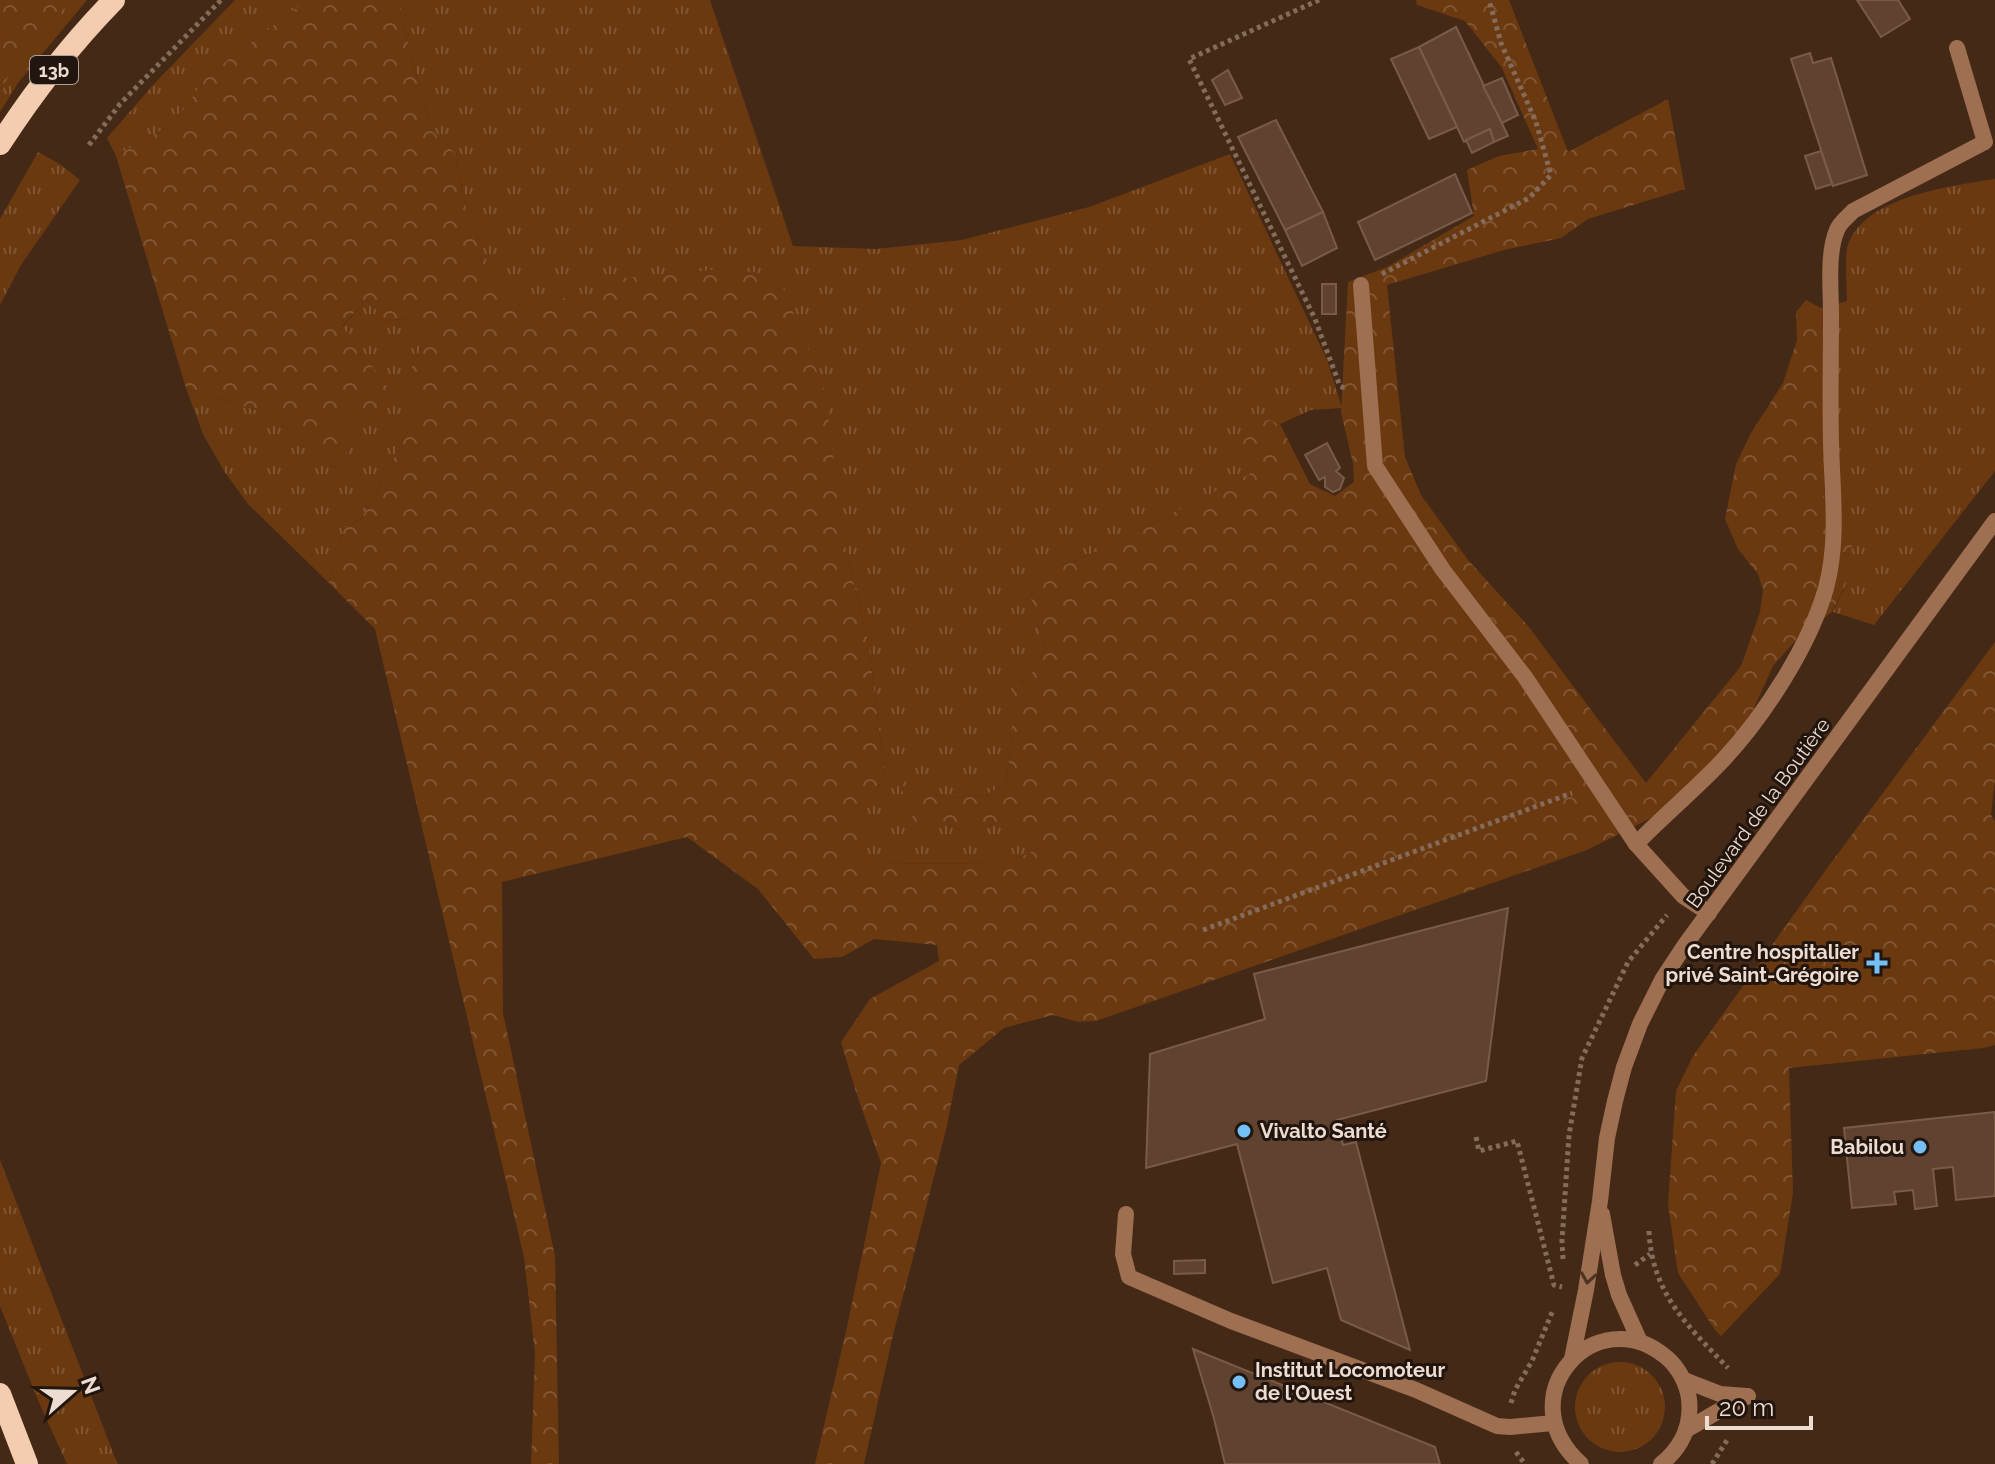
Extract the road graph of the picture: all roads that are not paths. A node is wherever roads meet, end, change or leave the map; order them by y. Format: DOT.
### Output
graph roads {
  1 [pos="114,0"];
  2 [pos="1957,48"];
  3 [pos="0,144"];
  4 [pos="1361,285"];
  5 [pos="1995,521"];
  6 [pos="1636,844"];
  7 [pos="1709,913"];
  8 [pos="1600,1201"];
  9 [pos="1126,1214"];
  10 [pos="1640,1342"];
  11 [pos="1572,1359"];
  12 [pos="1684,1380"];
  13 [pos="0,1394"];
  14 [pos="1553,1423"];
  15 [pos="1686,1430"];
  16 [pos="1666,1462"];
  17 [pos="27,1464"];
  18 [pos="1581,1464"];
  1 -- 3 [label="highway, 13b"];
  2 -- 6 [label="street"];
  4 -- 6 [label="street"];
  5 -- 7 [label="street, Boulevard de la Boutière"];
  6 -- 7 [label="street"];
  7 -- 8 [label="street, Boulevard de la Boutière"];
  8 -- 10 [label="street, Boulevard de la Boutière"];
  8 -- 11 [label="street, Boulevard de la Boutière, one-way"];
  9 -- 14 [label="street"];
  10 -- 11 [label="street"];
  10 -- 12 [label="street"];
  11 -- 14 [label="street, Boulevard de la Boutière"];
  12 -- 15 [label="street"];
  12 -- 15 [label="street"];
  13 -- 17 [label="highway"];
  14 -- 18 [label="street"];
  15 -- 16 [label="street"];
}
